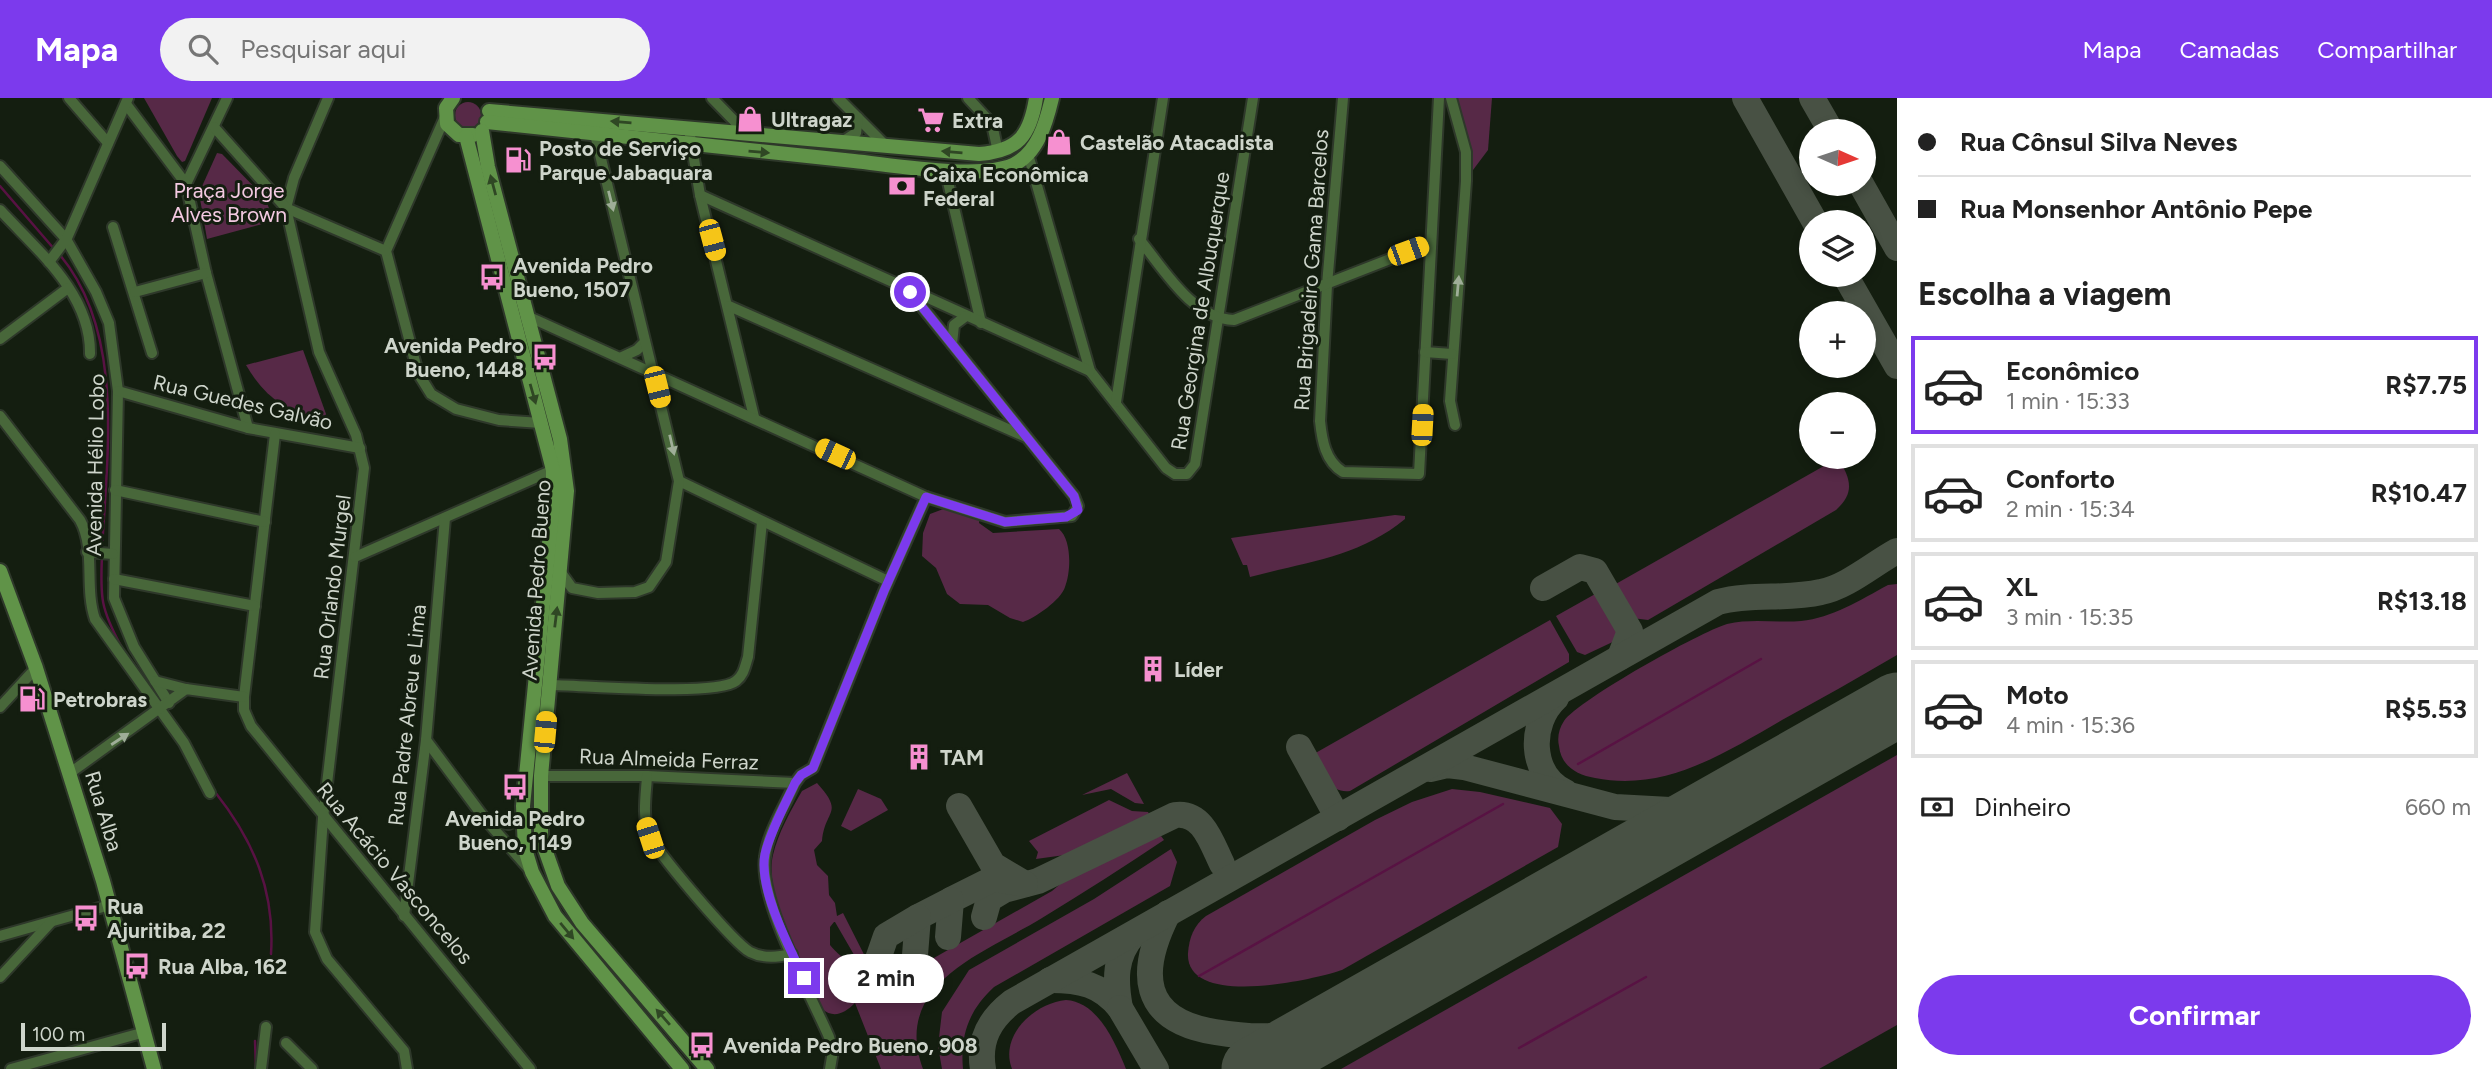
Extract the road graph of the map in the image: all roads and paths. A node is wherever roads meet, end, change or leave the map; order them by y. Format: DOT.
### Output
graph roads {
  1 [pos="69,98"];
  2 [pos="227,98"];
  3 [pos="328,98"];
  4 [pos="453,98"];
  5 [pos="712,98"];
  6 [pos="838,98"];
  7 [pos="968,98"];
  8 [pos="1036,98"];
  9 [pos="1052,98"];
  10 [pos="1163,98"];
  11 [pos="1253,98"];
  12 [pos="1343,98"];
  13 [pos="1439,98"];
  14 [pos="1451,98"];
  15 [pos="127,101"];
  16 [pos="485,115"];
  17 [pos="858,118"];
  18 [pos="447,122"];
  19 [pos="214,127"];
  20 [pos="688,129"];
  21 [pos="595,134"];
  22 [pos="747,134"];
  23 [pos="466,136"];
  24 [pos="841,142"];
  25 [pos="108,143"];
  26 [pos="691,145"];
  27 [pos="886,146"];
  28 [pos="998,152"];
  29 [pos="1028,154"];
  30 [pos="0,166"];
  31 [pos="945,169"];
  32 [pos="186,184"];
  33 [pos="700,195"];
  34 [pos="286,208"];
  35 [pos="0,211"];
  36 [pos="113,228"];
  37 [pos="1139,239"];
  38 [pos="1431,243"];
  39 [pos="63,244"];
  40 [pos="386,251"];
  41 [pos="50,260"];
  42 [pos="206,273"];
  43 [pos="1327,285"];
  44 [pos="68,288"];
  45 [pos="135,292"];
  46 [pos="910,292"];
  47 [pos="729,306"];
  48 [pos="945,307"];
  49 [pos="527,316"];
  50 [pos="966,316"];
  51 [pos="1220,319"];
  52 [pos="935,323"];
  53 [pos="981,323"];
  54 [pos="0,339"];
  55 [pos="645,342"];
  56 [pos="952,344"];
  57 [pos="1425,352"];
  58 [pos="152,353"];
  59 [pos="90,354"];
  60 [pos="1452,354"];
  61 [pos="622,357"];
  62 [pos="1090,371"];
  63 [pos="653,372"];
  64 [pos="678,384"];
  65 [pos="118,391"];
  66 [pos="661,402"];
  67 [pos="1116,402"];
  68 [pos="0,416"];
  69 [pos="754,416"];
  70 [pos="541,424"];
  71 [pos="1455,425"];
  72 [pos="248,428"];
  73 [pos="275,434"];
  74 [pos="1029,439"];
  75 [pos="360,448"];
  76 [pos="553,470"];
  77 [pos="679,481"];
  78 [pos="115,491"];
  79 [pos="926,497"];
  80 [pos="445,518"];
  81 [pos="265,522"];
  82 [pos="762,522"];
  83 [pos="90,552"];
  84 [pos="112,554"];
  85 [pos="355,557"];
  86 [pos="0,570"];
  87 [pos="562,574"];
  88 [pos="114,579"];
  89 [pos="888,581"];
  90 [pos="255,607"];
  91 [pos="36,668"];
  92 [pos="155,681"];
  93 [pos="549,685"];
  94 [pos="186,689"];
  95 [pos="244,697"];
  96 [pos="0,707"];
  97 [pos="165,707"];
  98 [pos="426,740"];
  99 [pos="69,773"];
  100 [pos="541,776"];
  101 [pos="647,776"];
  102 [pos="795,783"];
  103 [pos="210,793"];
  104 [pos="323,818"];
  105 [pos="485,819"];
  106 [pos="523,819"];
  107 [pos="532,872"];
  108 [pos="110,905"];
  109 [pos="404,916"];
  110 [pos="53,920"];
  111 [pos="14,932"];
  112 [pos="0,936"];
  113 [pos="30,945"];
  114 [pos="792,954"];
  115 [pos="0,977"];
  116 [pos="267,1027"];
  117 [pos="145,1032"];
  118 [pos="286,1043"];
  119 [pos="150,1050"];
  120 [pos="11,1069"];
  121 [pos="146,1069"];
  122 [pos="154,1069"];
  123 [pos="261,1069"];
  124 [pos="312,1069"];
  125 [pos="407,1069"];
  126 [pos="530,1069"];
  127 [pos="682,1069"];
  128 [pos="708,1069"];
  129 [pos="830,1069"];
  1 -- 25 [label="street"];
  2 -- 19 [label="street"];
  3 -- 34 [label="street, Rua Orlando Murgel"];
  4 -- 18 [label="main road"];
  5 -- 22 [label="street"];
  6 -- 17 [label="street"];
  7 -- 28 [label="street"];
  8 -- 28 [label="main road"];
  9 -- 29 [label="main road"];
  10 -- 37 [label="street"];
  11 -- 51 [label="street, Rua Georgina de Albuquerque"];
  12 -- 43 [label="street, Rua Brigadeiro Gama Barcelos"];
  13 -- 38 [label="street"];
  60 -- 14 [label="street, one-way"];
  15 -- 25 [label="street"];
  15 -- 32 [label="street"];
  20 -- 16 [label="main road, one-way"];
  16 -- 21 [label="main road"];
  16 -- 23 [label="main road"];
  49 -- 16 [label="main road, Avenida Pedro Bueno, one-way"];
  17 -- 24 [label="street"];
  17 -- 27 [label="street"];
  18 -- 23 [label="main road"];
  18 -- 40 [label="street"];
  19 -- 32 [label="street"];
  19 -- 34 [label="street"];
  20 -- 22 [label="main road"];
  20 -- 26 [label="street"];
  21 -- 26 [label="main road"];
  21 -- 55 [label="street, one-way"];
  22 -- 24 [label="main road"];
  23 -- 70 [label="main road, Avenida Pedro Bueno, one-way"];
  24 -- 27 [label="main road"];
  25 -- 39 [label="street"];
  26 -- 31 [label="main road, one-way"];
  26 -- 33 [label="street"];
  28 -- 27 [label="main road, one-way"];
  29 -- 31 [label="main road"];
  29 -- 62 [label="street"];
  30 -- 39 [label="street, Avenida Hélio Lobo"];
  31 -- 53 [label="street"];
  32 -- 42 [label="street"];
  33 -- 46 [label="street"];
  33 -- 47 [label="street"];
  34 -- 40 [label="street"];
  34 -- 75 [label="street, Rua Orlando Murgel"];
  35 -- 41 [label="street, Avenida Hélio Lobo"];
  36 -- 45 [label="street"];
  37 -- 51 [label="street"];
  37 -- 67 [label="street"];
  38 -- 43 [label="street"];
  38 -- 57 [label="street"];
  39 -- 41 [label="street"];
  39 -- 65 [label="street, Avenida Hélio Lobo"];
  40 -- 70 [label="street"];
  41 -- 44 [label="street, Avenida Hélio Lobo"];
  42 -- 45 [label="street"];
  42 -- 72 [label="street"];
  43 -- 51 [label="street"];
  43 -- 57 [label="street, Rua Brigadeiro Gama Barcelos"];
  44 -- 54 [label="street"];
  44 -- 59 [label="street, Avenida Hélio Lobo"];
  45 -- 58 [label="street"];
  46 -- 48 [label="street"];
  46 -- 52 [label="street"];
  47 -- 69 [label="street"];
  47 -- 74 [label="street"];
  48 -- 50 [label="street"];
  48 -- 52 [label="street"];
  49 -- 61 [label="street"];
  49 -- 87 [label="main road, Avenida Pedro Bueno"];
  50 -- 53 [label="street"];
  50 -- 56 [label="street"];
  51 -- 67 [label="street, Rua Georgina de Albuquerque"];
  52 -- 56 [label="street"];
  53 -- 62 [label="street"];
  55 -- 61 [label="street"];
  55 -- 63 [label="street"];
  56 -- 74 [label="street"];
  57 -- 60 [label="street"];
  60 -- 71 [label="street"];
  61 -- 63 [label="street"];
  62 -- 67 [label="street"];
  63 -- 64 [label="street"];
  63 -- 66 [label="street"];
  64 -- 66 [label="street"];
  64 -- 69 [label="street"];
  65 -- 72 [label="street, Rua Guedes Galvão"];
  65 -- 78 [label="street, Avenida Hélio Lobo"];
  66 -- 77 [label="street, one-way"];
  68 -- 83 [label="street"];
  69 -- 79 [label="street"];
  70 -- 76 [label="main road, Avenida Pedro Bueno"];
  72 -- 73 [label="street, Rua Guedes Galvão"];
  73 -- 75 [label="street, Rua Guedes Galvão"];
  73 -- 81 [label="street"];
  74 -- 79 [label="street"];
  75 -- 85 [label="street, Rua Orlando Murgel"];
  76 -- 80 [label="street"];
  76 -- 106 [label="main road, Avenida Pedro Bueno"];
  77 -- 82 [label="street"];
  77 -- 87 [label="street"];
  78 -- 81 [label="street"];
  78 -- 84 [label="street, Avenida Hélio Lobo"];
  79 -- 89 [label="street"];
  80 -- 85 [label="street"];
  80 -- 98 [label="street, Rua Padre Abreu e Lima"];
  81 -- 90 [label="street"];
  82 -- 89 [label="street"];
  82 -- 93 [label="street"];
  83 -- 84 [label="street"];
  83 -- 97 [label="street"];
  84 -- 88 [label="street, Avenida Hélio Lobo"];
  85 -- 104 [label="street, Rua Orlando Murgel"];
  86 -- 91 [label="main road, Rua Alba"];
  93 -- 87 [label="main road, Avenida Pedro Bueno, one-way"];
  88 -- 90 [label="street"];
  88 -- 92 [label="street, Avenida Hélio Lobo"];
  89 -- 102 [label="street"];
  90 -- 95 [label="street"];
  91 -- 96 [label="street"];
  91 -- 99 [label="main road, Rua Alba"];
  92 -- 94 [label="street"];
  92 -- 97 [label="street, Avenida Hélio Lobo"];
  93 -- 100 [label="main road, Avenida Pedro Bueno"];
  94 -- 95 [label="street"];
  94 -- 97 [label="street"];
  95 -- 104 [label="street, Rua Acácio Vasconcelos"];
  99 -- 97 [label="street, one-way"];
  97 -- 103 [label="street"];
  98 -- 105 [label="street"];
  98 -- 109 [label="street, Rua Padre Abreu e Lima"];
  99 -- 108 [label="main road, Rua Alba"];
  100 -- 101 [label="street, Rua Almeida Ferraz"];
  128 -- 100 [label="main road, Avenida Pedro Bueno, one-way"];
  101 -- 102 [label="street, Rua Almeida Ferraz"];
  101 -- 114 [label="street"];
  102 -- 114 [label="street"];
  104 -- 109 [label="street, Rua Acácio Vasconcelos"];
  104 -- 125 [label="street, Rua Orlando Murgel"];
  105 -- 106 [label="street"];
  105 -- 107 [label="street"];
  106 -- 107 [label="main road, Avenida Pedro Bueno"];
  107 -- 127 [label="main road, Avenida Pedro Bueno, one-way"];
  108 -- 110 [label="street"];
  108 -- 117 [label="main road, Rua Alba"];
  109 -- 126 [label="street, Rua Acácio Vasconcelos"];
  110 -- 111 [label="street"];
  110 -- 113 [label="street"];
  111 -- 112 [label="street"];
  111 -- 113 [label="street"];
  113 -- 115 [label="street"];
  114 -- 129 [label="street"];
  116 -- 123 [label="street"];
  117 -- 119 [label="main road, Rua Alba"];
  117 -- 120 [label="street"];
  118 -- 124 [label="street"];
  119 -- 121 [label="main road"];
  119 -- 122 [label="main road, Rua Alba"];
}
